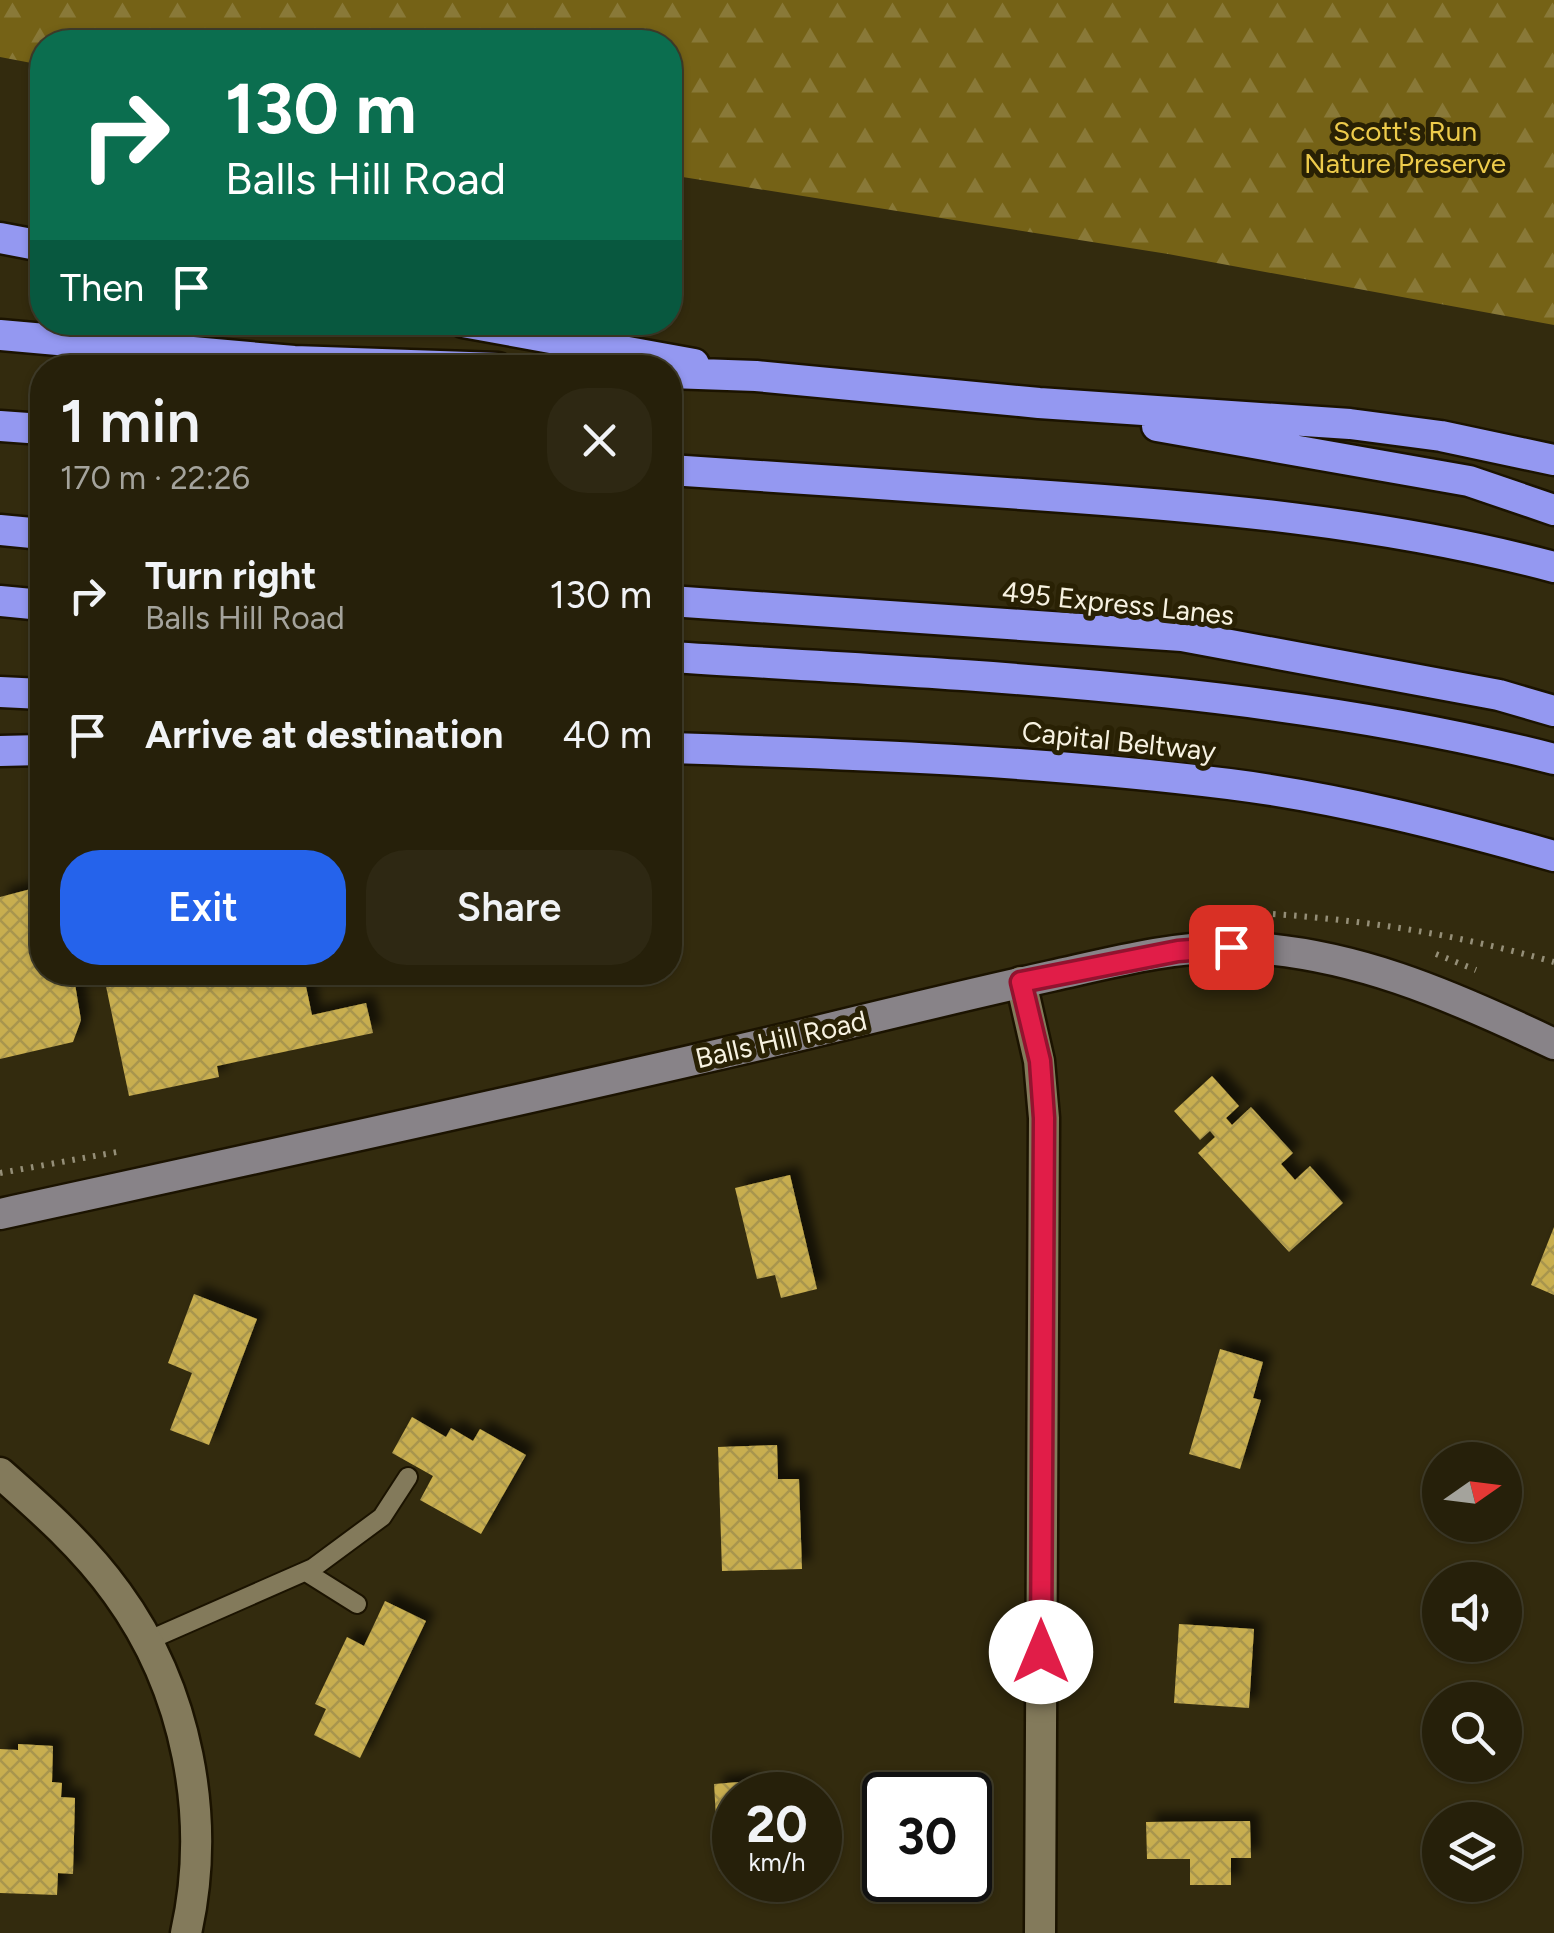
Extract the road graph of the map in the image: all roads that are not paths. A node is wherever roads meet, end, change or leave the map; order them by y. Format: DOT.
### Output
graph roads {
  1 [pos="0,238"];
  2 [pos="30,244"];
  3 [pos="0,335"];
  4 [pos="534,335"];
  5 [pos="226,355"];
  6 [pos="642,355"];
  7 [pos="682,362"];
  8 [pos="682,373"];
  9 [pos="756,376"];
  10 [pos="1038,404"];
  11 [pos="0,426"];
  12 [pos="30,428"];
  13 [pos="1554,460"];
  14 [pos="682,471"];
  15 [pos="1554,510"];
  16 [pos="0,530"];
  17 [pos="30,533"];
  18 [pos="1554,568"];
  19 [pos="0,601"];
  20 [pos="682,602"];
  21 [pos="30,604"];
  22 [pos="682,658"];
  23 [pos="0,692"];
  24 [pos="30,693"];
  25 [pos="1554,711"];
  26 [pos="682,748"];
  27 [pos="30,751"];
  28 [pos="0,752"];
  29 [pos="1554,759"];
  30 [pos="1554,856"];
  31 [pos="1021,982"];
  32 [pos="1554,1044"];
  33 [pos="0,1214"];
  34 [pos="0,1473"];
  35 [pos="408,1478"];
  36 [pos="306,1572"];
  37 [pos="357,1604"];
  38 [pos="147,1641"];
  39 [pos="186,1933"];
  40 [pos="1040,1933"];
  1 -- 2 [label="highway"];
  3 -- 5 [label="highway"];
  4 -- 6 [label="highway"];
  7 -- 9 [label="highway"];
  8 -- 9 [label="highway"];
  9 -- 10 [label="highway"];
  10 -- 13 [label="highway"];
  10 -- 15 [label="highway"];
  11 -- 12 [label="highway"];
  14 -- 18 [label="highway"];
  16 -- 17 [label="highway"];
  19 -- 21 [label="highway"];
  20 -- 25 [label="highway, 495 Express Lanes"];
  22 -- 29 [label="highway"];
  23 -- 24 [label="highway"];
  26 -- 30 [label="highway, Capital Beltway"];
  27 -- 28 [label="highway"];
  31 -- 32 [label="street, Balls Hill Road"];
  31 -- 33 [label="street, Balls Hill Road"];
  31 -- 40 [label="street"];
  34 -- 38 [label="street"];
  35 -- 36 [label="lane"];
  36 -- 37 [label="lane"];
  36 -- 38 [label="lane"];
  38 -- 39 [label="street"];
}
